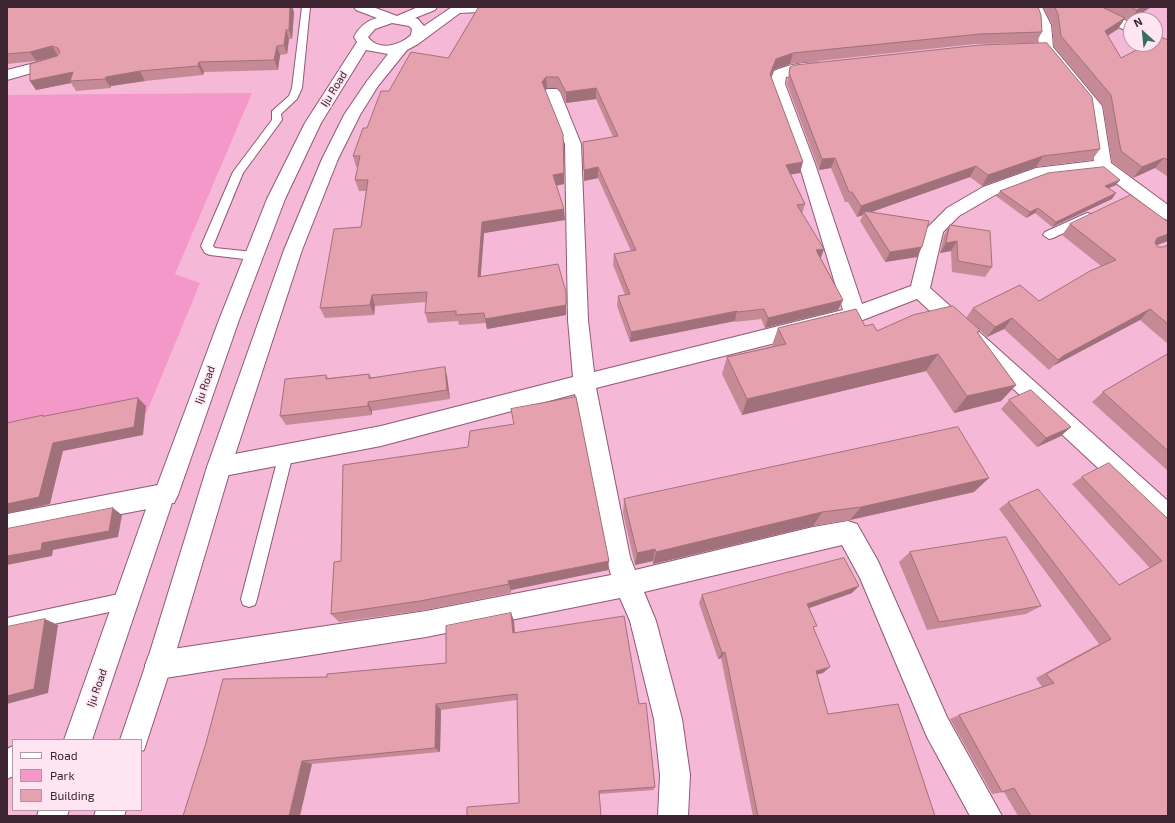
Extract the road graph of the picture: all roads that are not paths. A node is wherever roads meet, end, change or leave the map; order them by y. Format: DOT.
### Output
graph roads {
  1 [pos="306,7"];
  2 [pos="352,7"];
  3 [pos="361,7"];
  4 [pos="430,7"];
  5 [pos="502,7"];
  6 [pos="1035,7"];
  7 [pos="1088,7"];
  8 [pos="459,8"];
  9 [pos="397,19"];
  10 [pos="1123,25"];
  11 [pos="418,36"];
  12 [pos="364,37"];
  13 [pos="401,48"];
  14 [pos="58,61"];
  15 [pos="836,65"];
  16 [pos="7,75"];
  17 [pos="552,92"];
  18 [pos="1103,165"];
  19 [pos="1097,212"];
  20 [pos="1168,214"];
  21 [pos="1049,235"];
  22 [pos="254,256"];
  23 [pos="920,290"];
  24 [pos="855,315"];
  25 [pos="584,383"];
  26 [pos="286,454"];
  27 [pos="219,467"];
  28 [pos="163,495"];
  29 [pos="1168,517"];
  30 [pos="7,524"];
  31 [pos="626,584"];
  32 [pos="249,599"];
  33 [pos="128,600"];
  34 [pos="7,626"];
  35 [pos="159,665"];
  36 [pos="78,739"];
  37 [pos="134,739"];
  38 [pos="673,816"];
  39 [pos="987,816"];
  1 -- 22 [label="lane"];
  2 -- 12 [label="street"];
  3 -- 9 [label="street"];
  4 -- 9 [label="street"];
  5 -- 8 [label="street"];
  6 -- 18 [label="street"];
  7 -- 10 [label="street"];
  8 -- 11 [label="street"];
  9 -- 11 [label="street"];
  9 -- 12 [label="street"];
  11 -- 13 [label="street"];
  12 -- 13 [label="street"];
  12 -- 22 [label="street, Iju Road"];
  13 -- 27 [label="street"];
  14 -- 16 [label="street"];
  15 -- 24 [label="street"];
  17 -- 25 [label="street"];
  18 -- 20 [label="street"];
  18 -- 23 [label="street"];
  19 -- 21 [label="lane"];
  22 -- 28 [label="street, Iju Road"];
  23 -- 24 [label="street"];
  23 -- 29 [label="street"];
  24 -- 25 [label="street"];
  25 -- 26 [label="street"];
  25 -- 31 [label="street"];
  26 -- 27 [label="street"];
  26 -- 32 [label="lane"];
  27 -- 35 [label="street"];
  28 -- 30 [label="street"];
  28 -- 33 [label="street, Iju Road"];
  31 -- 35 [label="street"];
  31 -- 38 [label="street"];
  31 -- 39 [label="street"];
  33 -- 34 [label="lane"];
  33 -- 36 [label="street, Iju Road"];
  35 -- 37 [label="street"];
}
